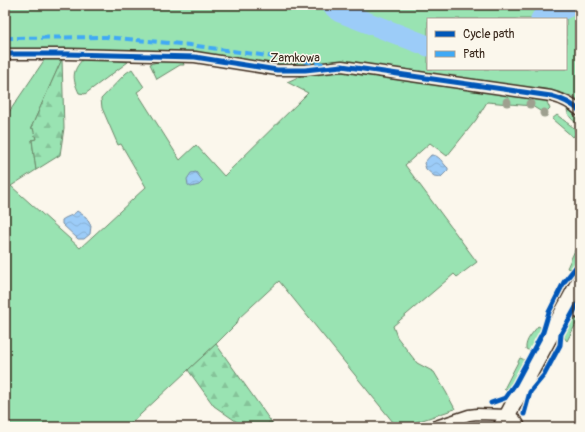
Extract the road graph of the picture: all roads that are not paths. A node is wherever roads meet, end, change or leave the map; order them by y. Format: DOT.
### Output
graph roads {
  1 [pos="5,54"];
  2 [pos="580,112"];
  3 [pos="580,280"];
  4 [pos="566,306"];
  5 [pos="580,317"];
  6 [pos="505,421"];
  7 [pos="433,427"];
  8 [pos="520,427"];
  1 -- 2 [label="street, Zamkowa"];
  3 -- 4 [label="street"];
  4 -- 5 [label="lane"];
  4 -- 6 [label="street"];
  6 -- 7 [label="street"];
  6 -- 8 [label="street"];
}
